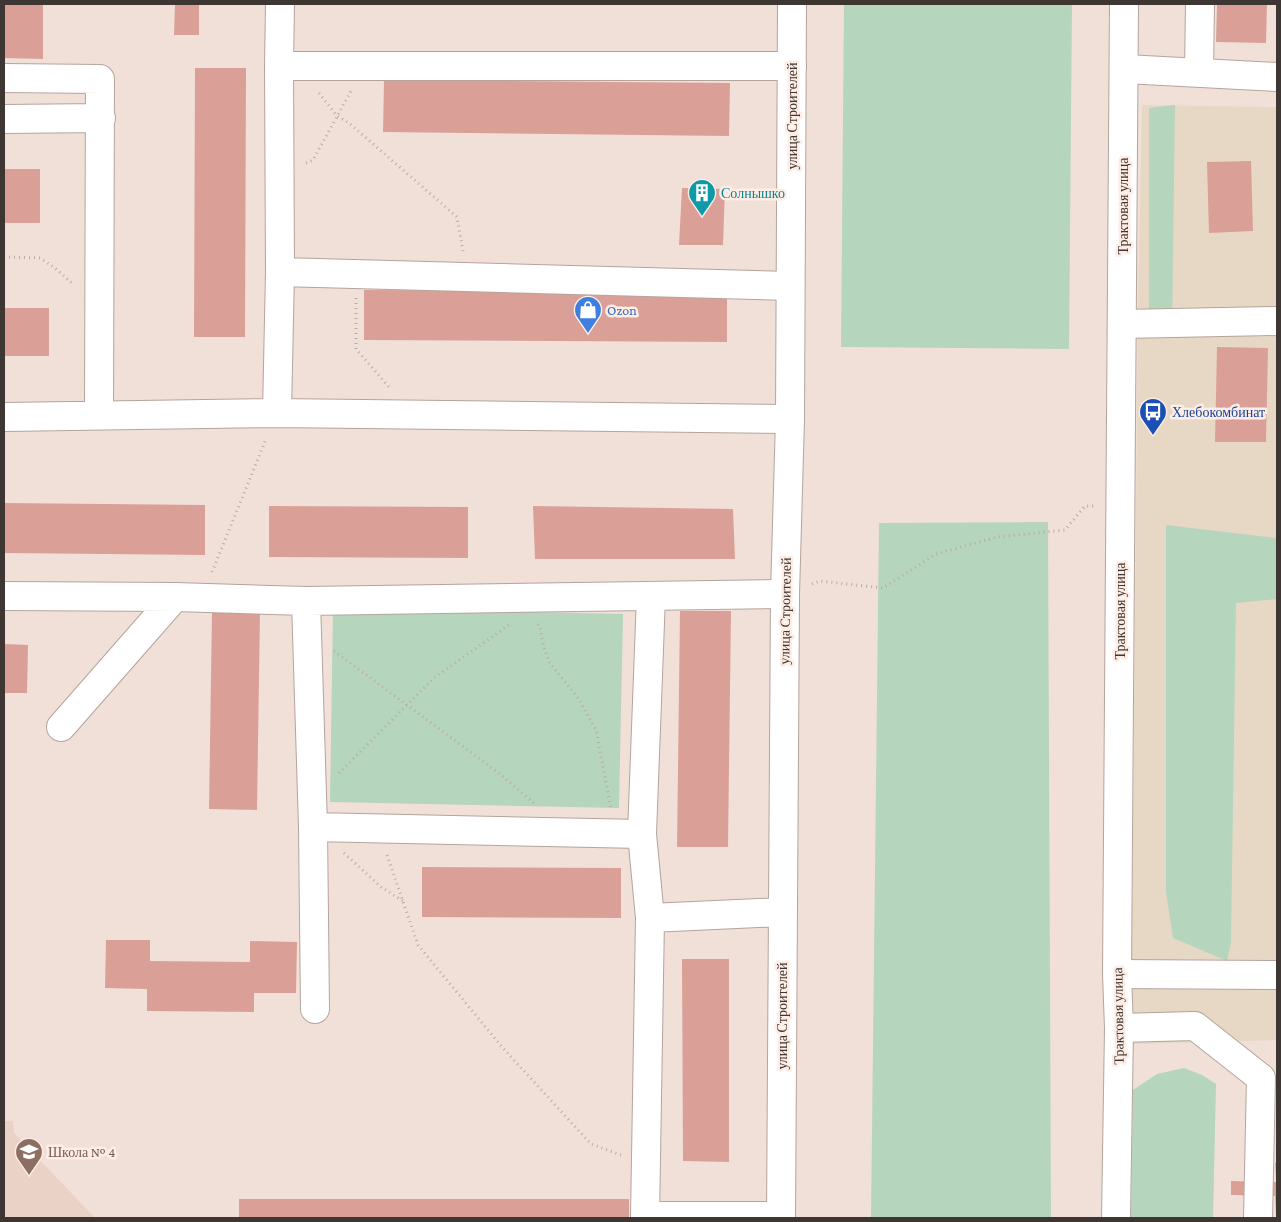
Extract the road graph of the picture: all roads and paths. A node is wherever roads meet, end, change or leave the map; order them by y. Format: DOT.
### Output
graph roads {
  1 [pos="280,4"];
  2 [pos="792,4"];
  3 [pos="1124,4"];
  4 [pos="1200,4"];
  5 [pos="287,66"];
  6 [pos="376,66"];
  7 [pos="792,66"];
  8 [pos="1124,69"];
  9 [pos="1199,73"];
  10 [pos="1277,76"];
  11 [pos="4,78"];
  12 [pos="337,116"];
  13 [pos="101,118"];
  14 [pos="4,119"];
  15 [pos="279,174"];
  16 [pos="4,257"];
  17 [pos="280,272"];
  18 [pos="357,275"];
  19 [pos="468,278"];
  20 [pos="790,286"];
  21 [pos="99,309"];
  22 [pos="1277,321"];
  23 [pos="1123,324"];
  24 [pos="277,413"];
  25 [pos="412,414"];
  26 [pos="98,416"];
  27 [pos="4,417"];
  28 [pos="790,419"];
  29 [pos="1121,504"];
  30 [pos="785,594"];
  31 [pos="4,596"];
  32 [pos="651,596"];
  33 [pos="188,597"];
  34 [pos="548,597"];
  35 [pos="306,601"];
  36 [pos="516,620"];
  37 [pos="307,632"];
  38 [pos="407,704"];
  39 [pos="61,727"];
  40 [pos="312,800"];
  41 [pos="313,827"];
  42 [pos="378,828"];
  43 [pos="568,832"];
  44 [pos="634,834"];
  45 [pos="404,902"];
  46 [pos="782,912"];
  47 [pos="650,918"];
  48 [pos="1117,974"];
  49 [pos="1277,975"];
  50 [pos="315,1009"];
  51 [pos="1119,1028"];
  52 [pos="646,1163"];
  53 [pos="645,1217"];
  54 [pos="781,1217"];
  55 [pos="1116,1218"];
  56 [pos="1258,1218"];
  1 -- 5 [label="main road"];
  2 -- 7 [label="main road, улица Строителей"];
  3 -- 8 [label="main road, Трактовая улица"];
  4 -- 9 [label="main road"];
  5 -- 6 [label="main road"];
  5 -- 12 [label="path"];
  5 -- 15 [label="main road"];
  6 -- 7 [label="main road"];
  6 -- 12 [label="path"];
  7 -- 20 [label="main road, улица Строителей"];
  8 -- 9 [label="main road"];
  8 -- 23 [label="main road, Трактовая улица"];
  9 -- 10 [label="main road"];
  11 -- 13 [label="main road"];
  12 -- 15 [label="path"];
  12 -- 19 [label="path"];
  13 -- 14 [label="main road"];
  13 -- 21 [label="main road"];
  15 -- 17 [label="main road"];
  16 -- 21 [label="path"];
  17 -- 18 [label="main road"];
  17 -- 24 [label="main road"];
  18 -- 19 [label="main road"];
  18 -- 25 [label="path"];
  19 -- 20 [label="main road"];
  20 -- 28 [label="main road, улица Строителей"];
  21 -- 26 [label="main road"];
  22 -- 23 [label="main road"];
  23 -- 29 [label="main road, Трактовая улица"];
  24 -- 25 [label="main road"];
  24 -- 26 [label="main road"];
  24 -- 33 [label="path"];
  25 -- 28 [label="main road"];
  26 -- 27 [label="main road"];
  28 -- 30 [label="main road, улица Строителей"];
  29 -- 30 [label="path"];
  29 -- 48 [label="main road, Трактовая улица"];
  30 -- 32 [label="main road"];
  30 -- 46 [label="main road, улица Строителей"];
  31 -- 33 [label="main road"];
  32 -- 34 [label="main road"];
  32 -- 44 [label="main road"];
  33 -- 35 [label="main road"];
  33 -- 39 [label="main road"];
  34 -- 35 [label="main road"];
  34 -- 44 [label="path"];
  35 -- 37 [label="main road"];
  36 -- 38 [label="path"];
  37 -- 38 [label="path"];
  37 -- 40 [label="main road"];
  38 -- 40 [label="path"];
  38 -- 43 [label="path"];
  40 -- 41 [label="main road"];
  41 -- 42 [label="main road"];
  41 -- 45 [label="path"];
  41 -- 50 [label="main road"];
  42 -- 43 [label="main road"];
  42 -- 45 [label="path"];
  43 -- 44 [label="main road"];
  44 -- 47 [label="main road"];
  45 -- 52 [label="path"];
  46 -- 47 [label="main road"];
  46 -- 54 [label="main road, улица Строителей"];
  47 -- 52 [label="main road"];
  48 -- 49 [label="main road"];
  48 -- 51 [label="main road, Трактовая улица"];
  51 -- 55 [label="main road, Трактовая улица"];
  51 -- 56 [label="main road"];
  52 -- 53 [label="main road"];
  53 -- 54 [label="main road"];
}
